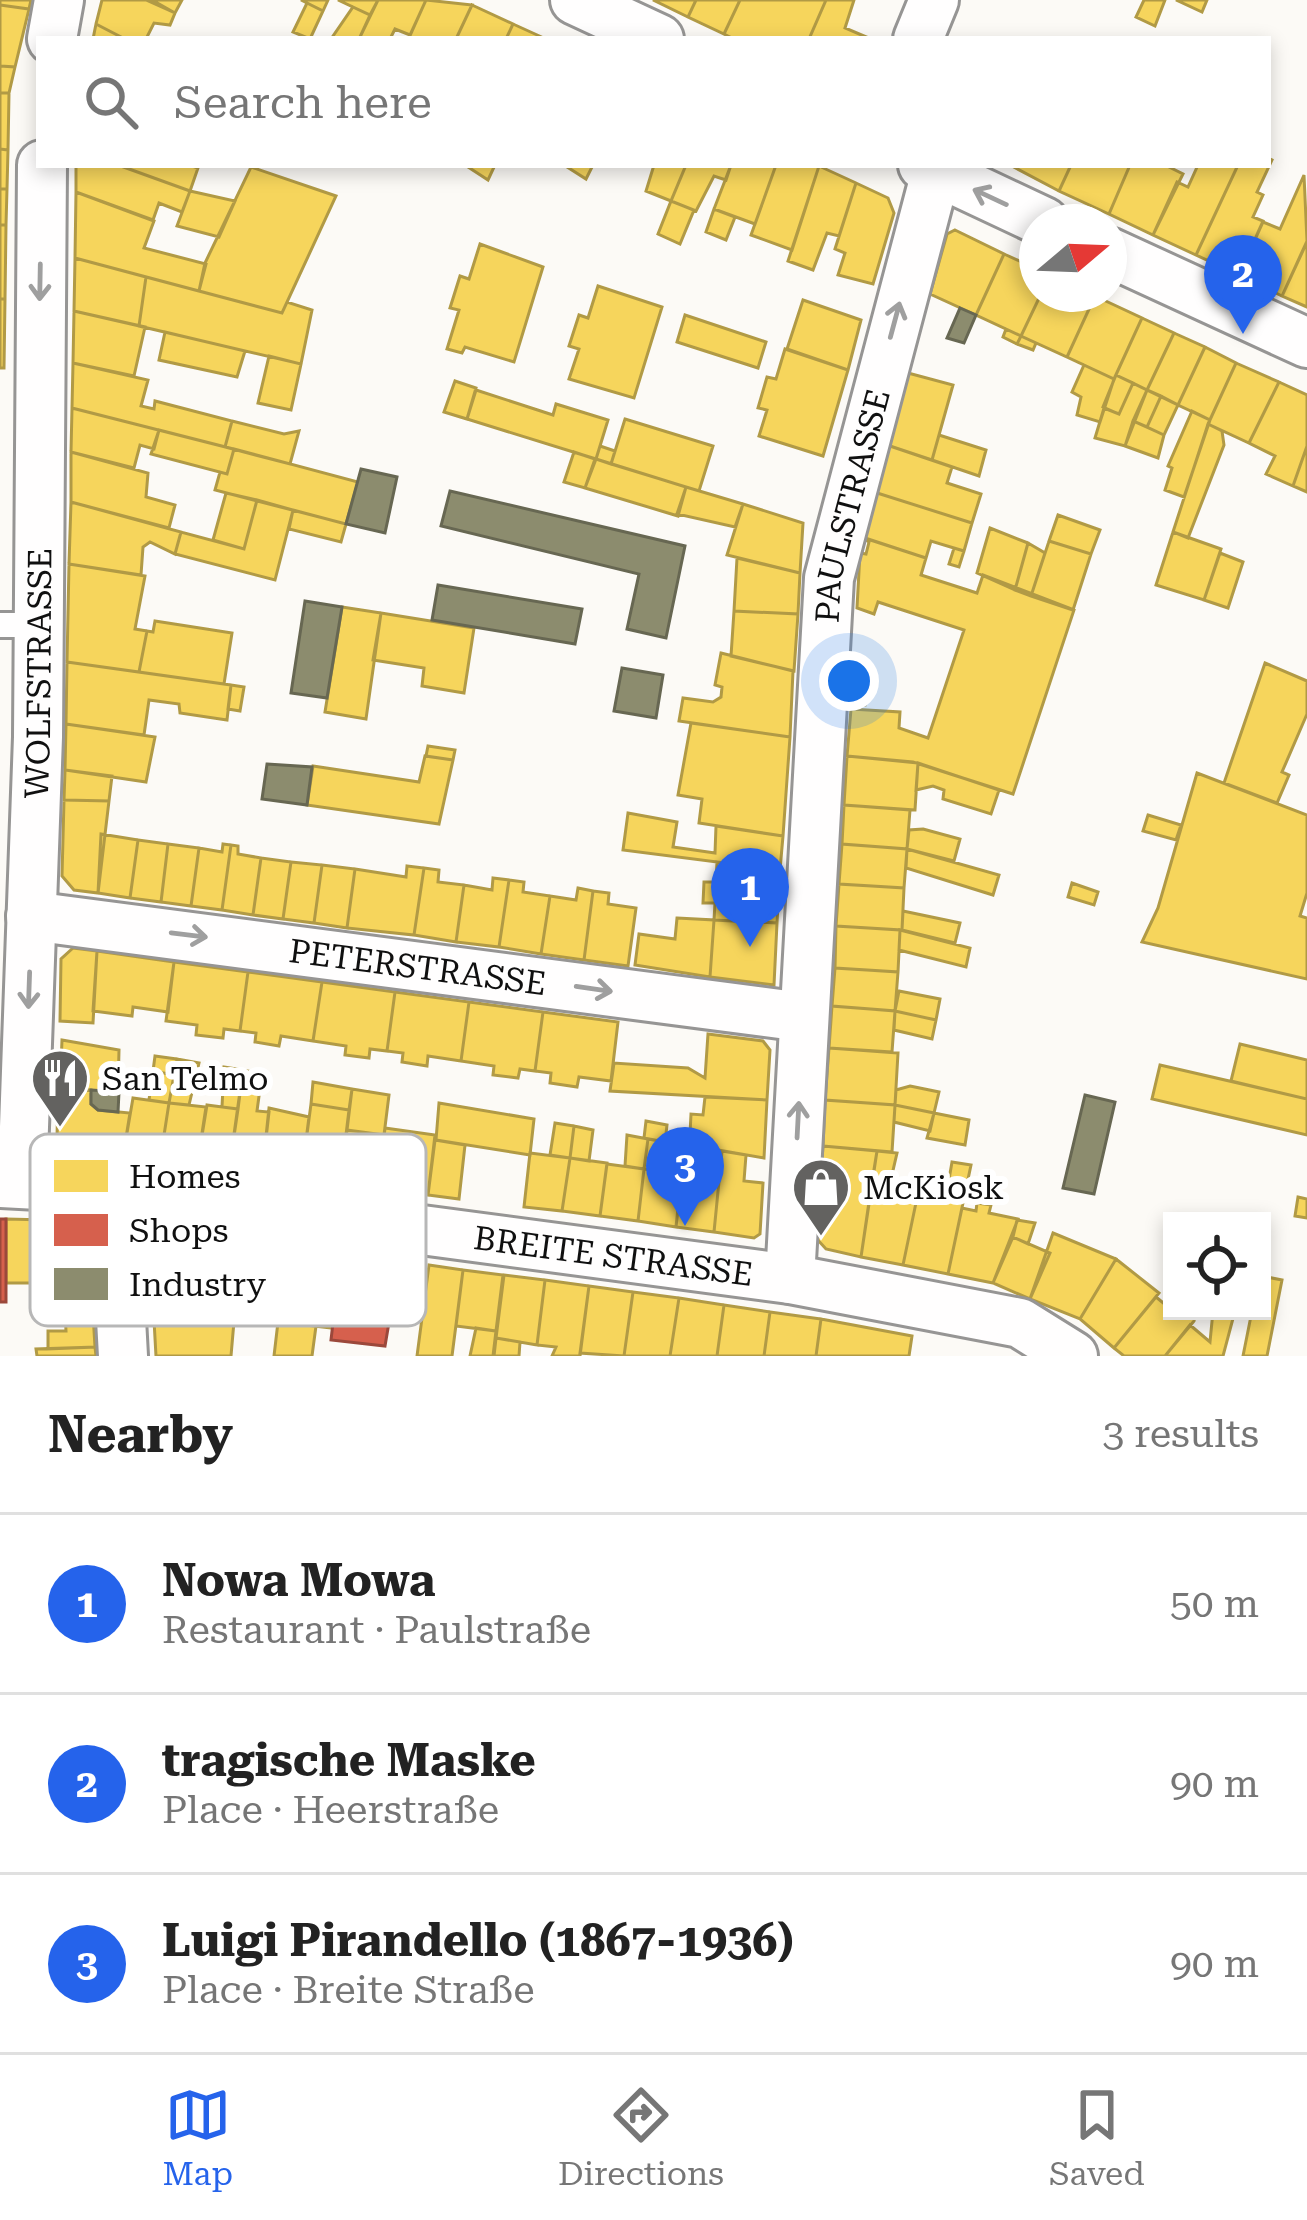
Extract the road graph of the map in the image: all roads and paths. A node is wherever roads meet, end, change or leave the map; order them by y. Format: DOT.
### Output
graph roads {
  1 [pos="59,0"];
  2 [pos="575,0"];
  3 [pos="934,0"];
  4 [pos="53,36"];
  5 [pos="653,36"];
  6 [pos="919,36"];
  7 [pos="42,168"];
  8 [pos="929,169"];
  9 [pos="1019,210"];
  10 [pos="1127,260"];
  11 [pos="1307,343"];
  12 [pos="19,625"];
  13 [pos="31,916"];
  14 [pos="803,1017"];
  15 [pos="11,1183"];
  16 [pos="426,1230"];
  17 [pos="790,1279"];
  18 [pos="122,1326"];
  19 [pos="123,1356"];
  20 [pos="1073,1356"];
  1 -- 4 [label="street"];
  2 -- 5 [label="street"];
  3 -- 6 [label="street"];
  7 -- 12 [label="street, WOLFSTRASSE, one-way"];
  9 -- 8 [label="street, one-way"];
  14 -- 8 [label="street, PAULSTRASSE, one-way"];
  10 -- 11 [label="street"];
  12 -- 13 [label="street, WOLFSTRASSE"];
  13 -- 14 [label="street, PETERSTRASSE, one-way"];
  13 -- 15 [label="street, WOLFSTRASSE, one-way"];
  17 -- 14 [label="street, PAULSTRASSE, one-way"];
  16 -- 17 [label="street, BREITE STRASSE"];
  17 -- 20 [label="street, BREITE STRASSE"];
  18 -- 19 [label="street"];
}
